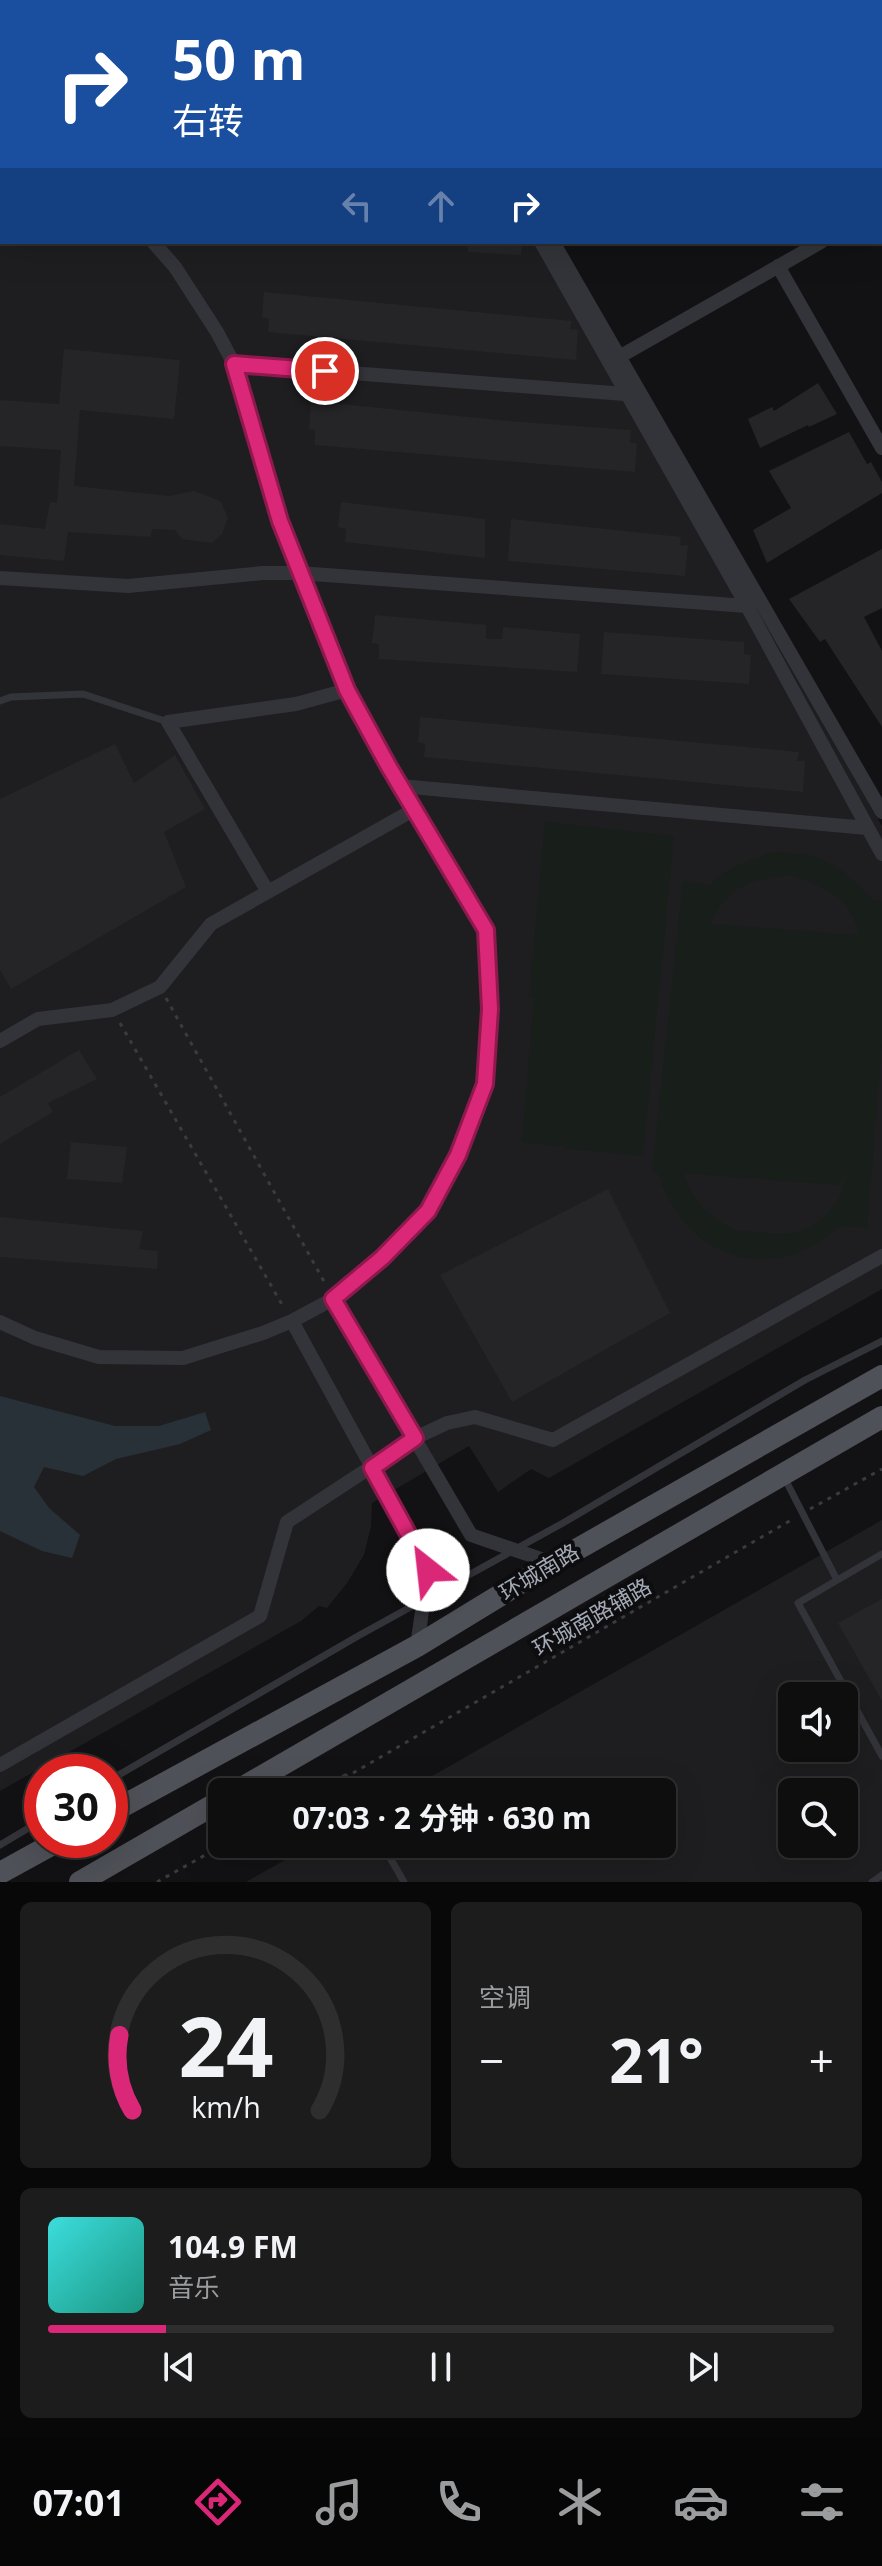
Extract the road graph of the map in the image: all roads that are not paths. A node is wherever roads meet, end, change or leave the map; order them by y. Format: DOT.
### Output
graph roads {
  1 [pos="155,244"];
  2 [pos="542,244"];
  3 [pos="554,244"];
  4 [pos="817,244"];
  5 [pos="778,266"];
  6 [pos="619,357"];
  7 [pos="234,364"];
  8 [pos="625,394"];
  9 [pos="882,448"];
  10 [pos="299,573"];
  11 [pos="0,578"];
  12 [pos="747,606"];
  13 [pos="347,690"];
  14 [pos="0,701"];
  15 [pos="168,722"];
  16 [pos="400,786"];
  17 [pos="415,809"];
  18 [pos="882,812"];
  19 [pos="867,828"];
  20 [pos="882,854"];
  21 [pos="268,892"];
  22 [pos="0,1041"];
  23 [pos="882,1256"];
  24 [pos="333,1299"];
  25 [pos="292,1321"];
  26 [pos="0,1322"];
  27 [pos="882,1341"];
  28 [pos="878,1375"];
  29 [pos="882,1417"];
  30 [pos="415,1438"];
  31 [pos="372,1468"];
  32 [pos="782,1475"];
  33 [pos="515,1550"];
  34 [pos="882,1554"];
  35 [pos="553,1563"];
  36 [pos="837,1580"];
  37 [pos="423,1600"];
  38 [pos="417,1646"];
  39 [pos="882,1756"];
  40 [pos="0,1765"];
  41 [pos="128,1770"];
  42 [pos="259,1778"];
  43 [pos="128,1803"];
  44 [pos="208,1808"];
  45 [pos="24,1831"];
  46 [pos="0,1845"];
  47 [pos="27,1858"];
  48 [pos="390,1858"];
  49 [pos="0,1873"];
  50 [pos="882,1875"];
  51 [pos="80,1882"];
  52 [pos="404,1882"];
  53 [pos="872,1882"];
  1 -- 7 [label="street"];
  2 -- 8 [label="street"];
  3 -- 6 [label="street"];
  4 -- 5 [label="street"];
  5 -- 6 [label="street"];
  5 -- 9 [label="street"];
  6 -- 18 [label="street"];
  7 -- 8 [label="street"];
  7 -- 10 [label="street"];
  8 -- 12 [label="street"];
  10 -- 11 [label="street"];
  10 -- 12 [label="street"];
  10 -- 13 [label="street"];
  12 -- 19 [label="street"];
  13 -- 15 [label="street"];
  13 -- 16 [label="street"];
  14 -- 15 [label="lane"];
  15 -- 21 [label="street"];
  16 -- 17 [label="street"];
  16 -- 19 [label="street"];
  17 -- 21 [label="street"];
  17 -- 24 [label="street"];
  19 -- 20 [label="street"];
  21 -- 22 [label="street"];
  23 -- 30 [label="street"];
  24 -- 25 [label="street"];
  24 -- 30 [label="street"];
  25 -- 26 [label="street"];
  25 -- 31 [label="street"];
  27 -- 33 [label="lane"];
  28 -- 35 [label="main road, 环城南路"];
  29 -- 32 [label="main road, 环城南路"];
  30 -- 31 [label="street"];
  30 -- 33 [label="street"];
  31 -- 37 [label="street"];
  31 -- 40 [label="street"];
  32 -- 36 [label="lane"];
  32 -- 42 [label="main road, 环城南路"];
  33 -- 35 [label="street"];
  33 -- 37 [label="lane"];
  34 -- 36 [label="lane"];
  35 -- 38 [label="main road, 环城南路"];
  36 -- 39 [label="lane"];
  37 -- 38 [label="street"];
  37 -- 41 [label="lane"];
  38 -- 43 [label="main road, 环城南路"];
  44 -- 51 [label="main road"];
  45 -- 46 [label="lane"];
  47 -- 49 [label="main road"];
  48 -- 52 [label="lane"];
  50 -- 53 [label="lane"];
}
